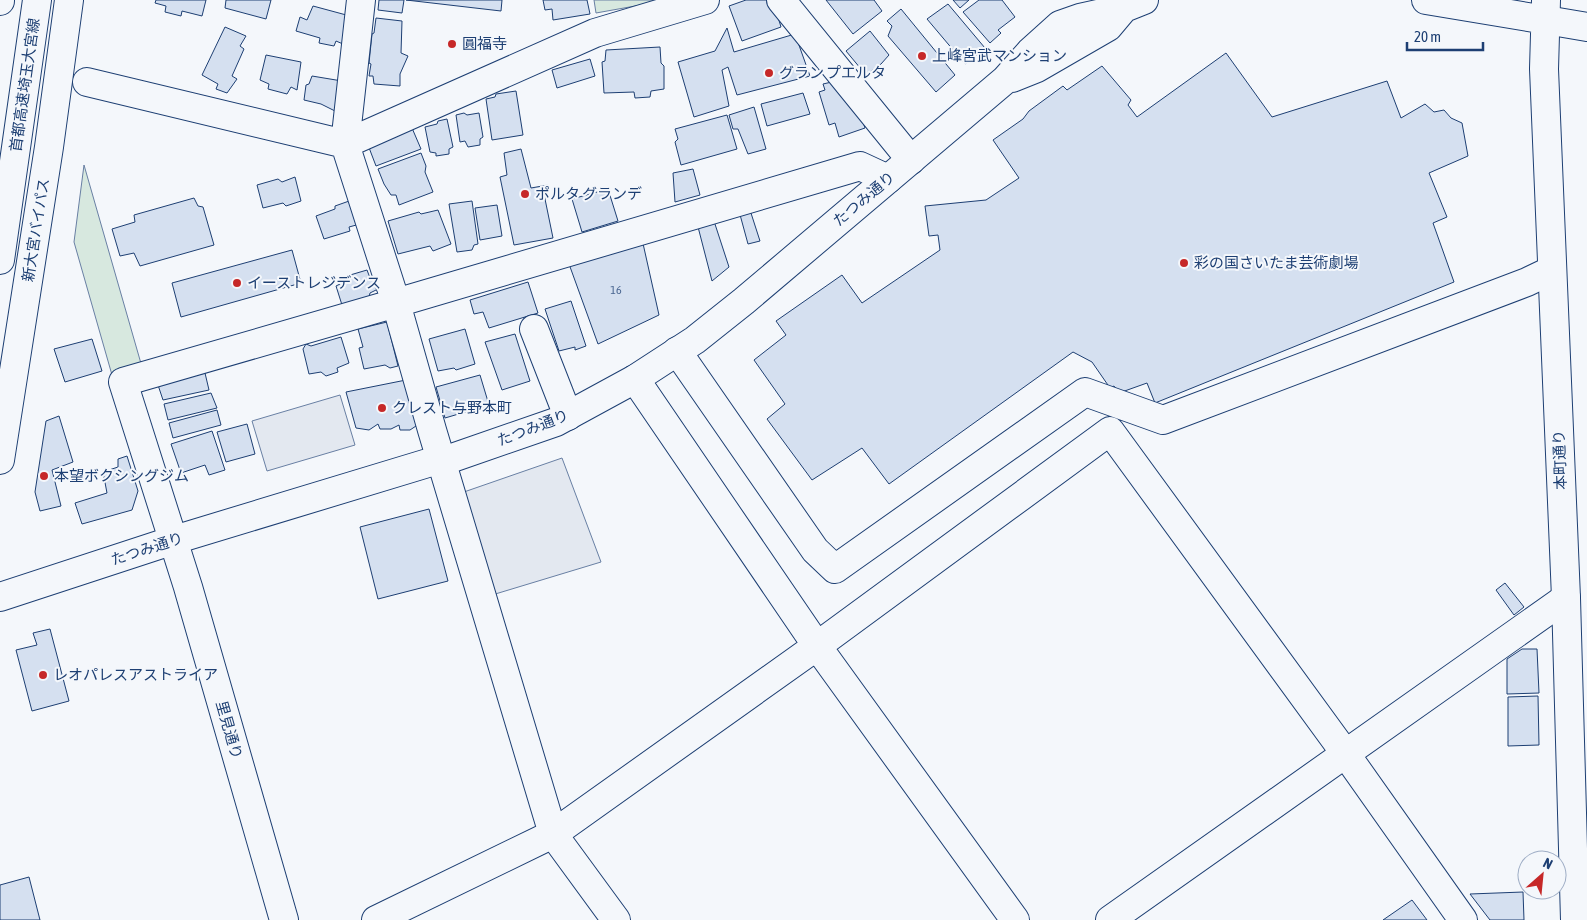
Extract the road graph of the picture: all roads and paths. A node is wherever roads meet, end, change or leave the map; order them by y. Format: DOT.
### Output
graph roads {
  1 [pos="37,0"];
  2 [pos="69,0"];
  3 [pos="361,0"];
  4 [pos="781,0"];
  5 [pos="1426,0"];
  6 [pos="688,2"];
  7 [pos="1134,4"];
  8 [pos="1546,10"];
  9 [pos="1587,27"];
  10 [pos="87,82"];
  11 [pos="344,144"];
  12 [pos="911,160"];
  13 [pos="888,179"];
  14 [pos="0,260"];
  15 [pos="1552,270"];
  16 [pos="396,303"];
  17 [pos="534,329"];
  18 [pos="677,351"];
  19 [pos="635,379"];
  20 [pos="568,416"];
  21 [pos="0,460"];
  22 [pos="442,460"];
  23 [pos="174,540"];
  24 [pos="0,597"];
  25 [pos="1566,598"];
  26 [pos="816,646"];
  27 [pos="1345,753"];
  28 [pos="1579,800"];
  29 [pos="553,834"];
  30 [pos="284,920"];
  31 [pos="376,920"];
  32 [pos="616,920"];
  33 [pos="1015,920"];
  34 [pos="1110,920"];
  35 [pos="1463,920"];
  36 [pos="1575,920"];
  1 -- 14 [label="main road, 首都高速埼玉大宮線"];
  2 -- 21 [label="main road, 新大宮バイパス"];
  3 -- 11 [label="main road"];
  4 -- 12 [label="main road"];
  5 -- 8 [label="main road"];
  6 -- 11 [label="main road"];
  7 -- 12 [label="main road, たつみ通り"];
  8 -- 9 [label="main road"];
  8 -- 15 [label="main road, 本町通り"];
  10 -- 11 [label="main road"];
  11 -- 16 [label="main road"];
  12 -- 13 [label="main road, たつみ通り"];
  13 -- 16 [label="main road"];
  13 -- 18 [label="main road, たつみ通り"];
  15 -- 18 [label="main road"];
  15 -- 25 [label="main road, 本町通り"];
  16 -- 22 [label="main road"];
  16 -- 23 [label="main road, 里見通り"];
  17 -- 20 [label="main road"];
  18 -- 19 [label="main road, たつみ通り"];
  19 -- 20 [label="main road, たつみ通り"];
  19 -- 26 [label="main road"];
  20 -- 22 [label="main road, たつみ通り"];
  22 -- 23 [label="main road, たつみ通り"];
  22 -- 29 [label="main road"];
  23 -- 24 [label="main road, たつみ通り"];
  23 -- 30 [label="main road, 里見通り"];
  25 -- 27 [label="main road"];
  25 -- 28 [label="main road, 本町通り"];
  26 -- 27 [label="main road"];
  26 -- 29 [label="main road"];
  26 -- 33 [label="main road"];
  27 -- 34 [label="main road"];
  27 -- 35 [label="main road"];
  28 -- 36 [label="main road, 本町通り"];
  29 -- 31 [label="main road"];
  29 -- 32 [label="main road"];
}
